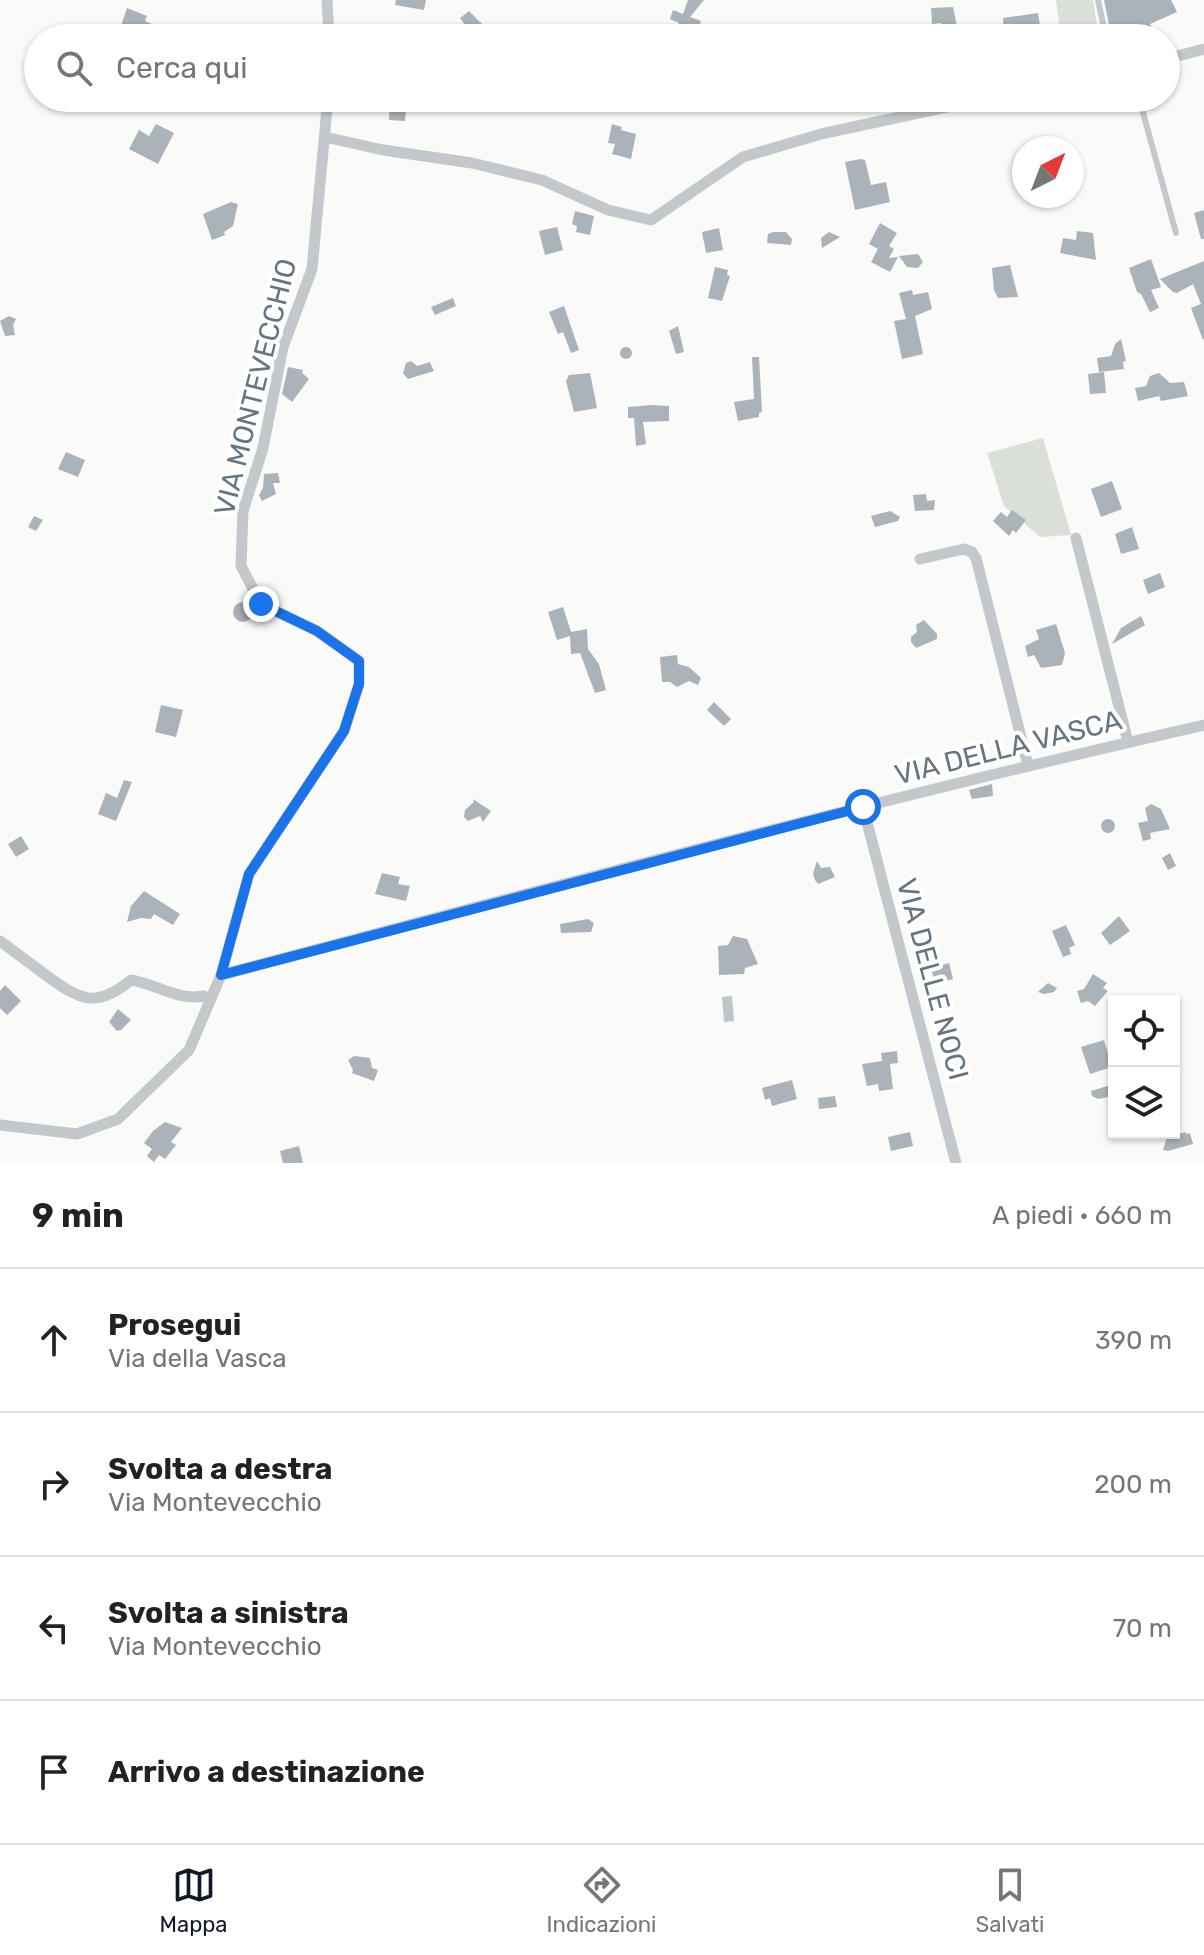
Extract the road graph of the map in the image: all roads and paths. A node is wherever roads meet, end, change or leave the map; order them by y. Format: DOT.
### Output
graph roads {
  1 [pos="327,0"];
  2 [pos="1098,0"];
  3 [pos="328,24"];
  4 [pos="1103,24"];
  5 [pos="1204,49"];
  6 [pos="1180,55"];
  7 [pos="327,112"];
  8 [pos="923,112"];
  9 [pos="1143,112"];
  10 [pos="325,137"];
  11 [pos="1176,233"];
  12 [pos="1076,538"];
  13 [pos="920,559"];
  14 [pos="1204,725"];
  15 [pos="1128,742"];
  16 [pos="1028,765"];
  17 [pos="863,807"];
  18 [pos="0,941"];
  19 [pos="221,975"];
  20 [pos="210,1000"];
  21 [pos="0,1125"];
  22 [pos="956,1163"];
  1 -- 3 [label="street"];
  2 -- 4 [label="lane"];
  5 -- 6 [label="street"];
  7 -- 10 [label="street, VIA MONTEVECCHIO"];
  8 -- 10 [label="street"];
  9 -- 11 [label="lane"];
  10 -- 19 [label="street, VIA MONTEVECCHIO"];
  12 -- 15 [label="street"];
  13 -- 16 [label="street"];
  14 -- 15 [label="street, VIA DELLA VASCA"];
  15 -- 16 [label="street, VIA DELLA VASCA"];
  16 -- 17 [label="street, VIA DELLA VASCA"];
  17 -- 19 [label="street, VIA DELLA VASCA"];
  17 -- 22 [label="street, VIA DELLE NOCI"];
  18 -- 20 [label="street"];
  19 -- 20 [label="street"];
  20 -- 21 [label="street"];
}
